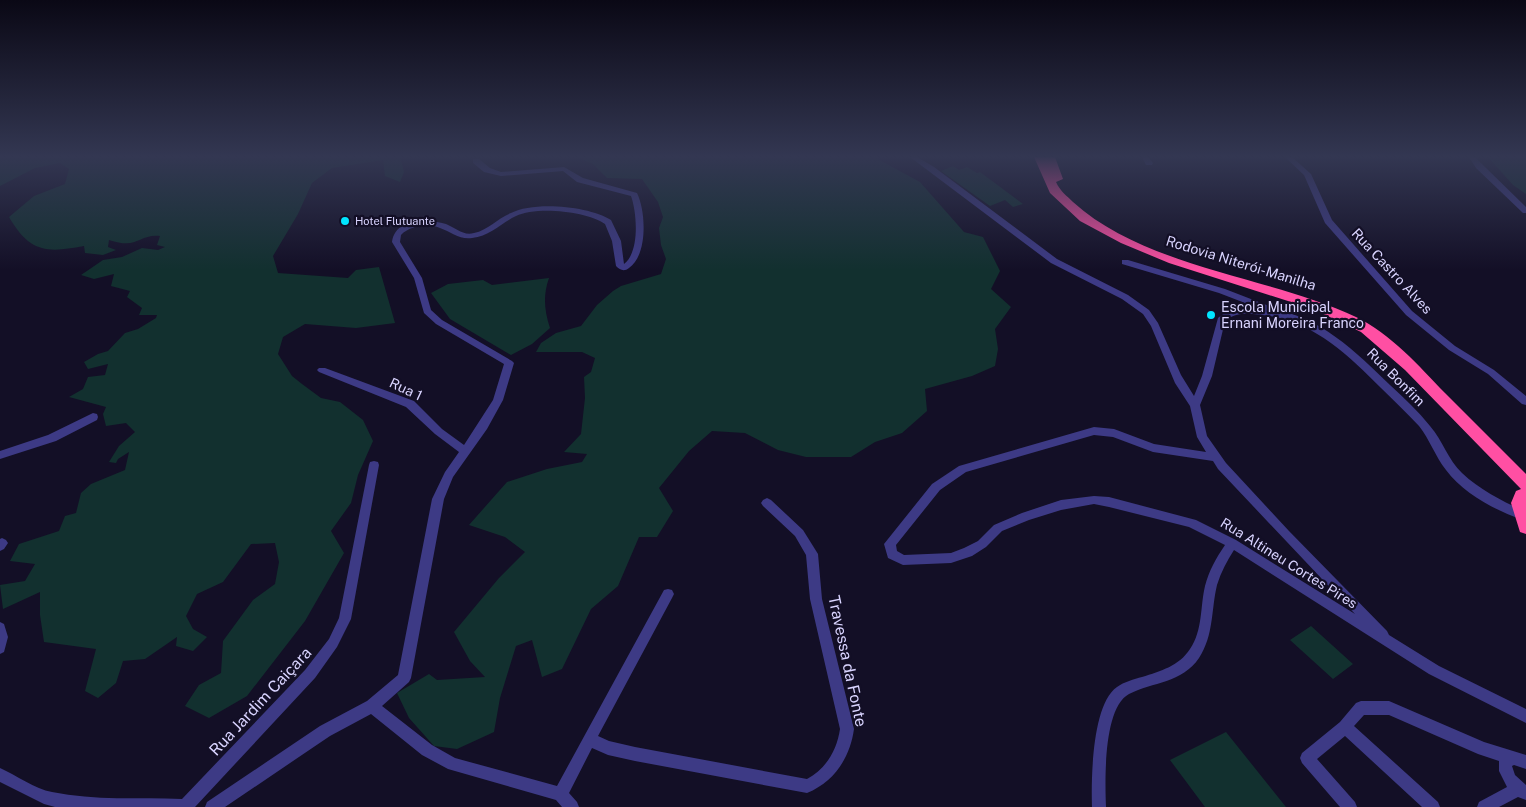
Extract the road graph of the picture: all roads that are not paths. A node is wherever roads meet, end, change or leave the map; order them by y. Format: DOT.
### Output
graph roads {
  1 [pos="633,195"];
  2 [pos="968,195"];
  3 [pos="1060,195"];
  4 [pos="1071,195"];
  5 [pos="1316,195"];
  6 [pos="1509,195"];
  7 [pos="1526,211"];
  8 [pos="1125,262"];
  9 [pos="1273,311"];
  10 [pos="322,370"];
  11 [pos="1526,401"];
  12 [pos="1196,405"];
  13 [pos="93,417"];
  14 [pos="466,451"];
  15 [pos="0,455"];
  16 [pos="1215,457"];
  17 [pos="1508,459"];
  18 [pos="374,465"];
  19 [pos="1526,470"];
  20 [pos="1526,484"];
  21 [pos="1526,494"];
  22 [pos="767,503"];
  23 [pos="1523,520"];
  24 [pos="1232,542"];
  25 [pos="668,594"];
  26 [pos="0,628"];
  27 [pos="1393,645"];
  28 [pos="0,648"];
  29 [pos="372,706"];
  30 [pos="1526,716"];
  31 [pos="1345,727"];
  32 [pos="591,740"];
  33 [pos="1520,760"];
  34 [pos="0,775"];
  35 [pos="1522,791"];
  36 [pos="560,794"];
  37 [pos="188,806"];
  38 [pos="212,807"];
  39 [pos="572,807"];
  40 [pos="1099,807"];
  41 [pos="1350,807"];
  42 [pos="1433,807"];
  43 [pos="1484,807"];
  1 -- 14 [label="street"];
  2 -- 12 [label="street"];
  3 -- 17 [label="highway, Rodovia Niterói-Manilha"];
  4 -- 17 [label="highway, Rodovia Niterói-Manilha"];
  5 -- 11 [label="street, Rua Castro Alves"];
  6 -- 7 [label="street"];
  8 -- 9 [label="street"];
  9 -- 12 [label="street, Rua Bonfim"];
  9 -- 23 [label="street, Rua Bonfim"];
  10 -- 14 [label="street, Rua 1"];
  12 -- 16 [label="street"];
  13 -- 15 [label="street"];
  14 -- 29 [label="street"];
  16 -- 24 [label="street, Rua Altineu Cortes Pires"];
  16 -- 27 [label="street"];
  17 -- 19 [label="highway, Rodovia Niterói-Manilha"];
  17 -- 20 [label="highway, Rodovia Niterói-Manilha"];
  18 -- 37 [label="street, Rua Jardim Caiçara"];
  21 -- 23 [label="highway"];
  22 -- 32 [label="street, Travessa da Fonte"];
  24 -- 27 [label="street, Rua Altineu Cortes Pires"];
  24 -- 40 [label="street"];
  25 -- 32 [label="street"];
  26 -- 28 [label="street"];
  27 -- 30 [label="street, Rua Altineu Cortes Pires"];
  29 -- 36 [label="street"];
  29 -- 38 [label="street"];
  31 -- 33 [label="street"];
  31 -- 41 [label="street"];
  31 -- 42 [label="street"];
  32 -- 36 [label="street"];
  33 -- 35 [label="street"];
  34 -- 37 [label="street"];
  35 -- 43 [label="street"];
  36 -- 39 [label="street"];
}
